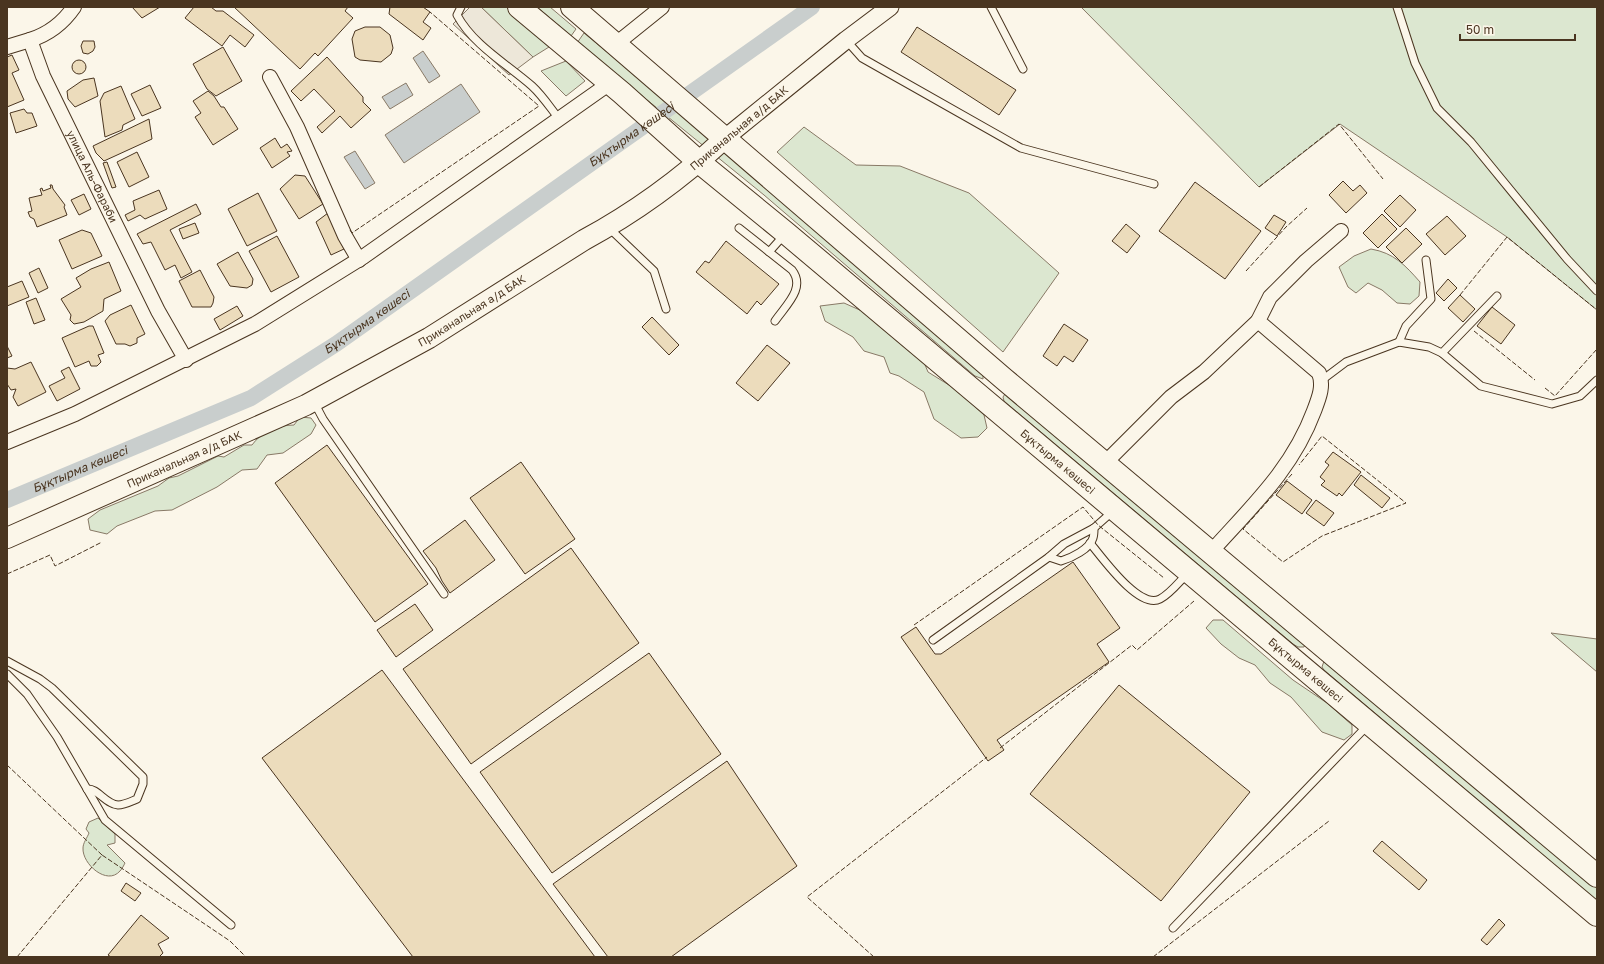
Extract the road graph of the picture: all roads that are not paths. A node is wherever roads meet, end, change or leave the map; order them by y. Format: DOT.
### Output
graph roads {
  1 [pos="74,7"];
  2 [pos="460,7"];
  3 [pos="519,7"];
  4 [pos="572,7"];
  5 [pos="662,7"];
  6 [pos="890,7"];
  7 [pos="991,7"];
  8 [pos="1397,7"];
  9 [pos="30,40"];
  10 [pos="846,40"];
  11 [pos="616,44"];
  12 [pos="7,47"];
  13 [pos="1023,69"];
  14 [pos="270,77"];
  15 [pos="616,88"];
  16 [pos="560,120"];
  17 [pos="717,133"];
  18 [pos="699,162"];
  19 [pos="1154,184"];
  20 [pos="608,227"];
  21 [pos="739,228"];
  22 [pos="1341,231"];
  23 [pos="786,233"];
  24 [pos="769,252"];
  25 [pos="359,260"];
  26 [pos="1426,260"];
  27 [pos="1597,291"];
  28 [pos="1497,296"];
  29 [pos="666,309"];
  30 [pos="775,321"];
  31 [pos="1258,321"];
  32 [pos="1399,342"];
  33 [pos="1442,353"];
  34 [pos="186,360"];
  35 [pos="1004,379"];
  36 [pos="1322,380"];
  37 [pos="1597,380"];
  38 [pos="313,401"];
  39 [pos="986,401"];
  40 [pos="7,442"];
  41 [pos="1105,463"];
  42 [pos="1115,509"];
  43 [pos="1094,528"];
  44 [pos="7,538"];
  45 [pos="1090,543"];
  46 [pos="1210,553"];
  47 [pos="1049,557"];
  48 [pos="1189,572"];
  49 [pos="444,594"];
  50 [pos="933,640"];
  51 [pos="1321,645"];
  52 [pos="7,661"];
  53 [pos="1301,666"];
  54 [pos="7,674"];
  55 [pos="1370,724"];
  56 [pos="87,788"];
  57 [pos="1597,876"];
  58 [pos="1597,915"];
  59 [pos="231,925"];
  60 [pos="1174,928"];
  1 -- 9 [label="street"];
  2 -- 16 [label="lane"];
  3 -- 15 [label="main road, Бұқтырма көшесі"];
  4 -- 11 [label="main road"];
  5 -- 11 [label="street"];
  6 -- 10 [label="street, Приканальная а/д БАК"];
  7 -- 13 [label="lane"];
  8 -- 27 [label="lane"];
  9 -- 12 [label="street"];
  9 -- 34 [label="street, улица Аль-Фараби"];
  10 -- 17 [label="street, Приканальная а/д БАК"];
  10 -- 19 [label="lane"];
  11 -- 17 [label="main road"];
  14 -- 25 [label="street"];
  15 -- 16 [label="street"];
  15 -- 18 [label="main road, Бұқтырма көшесі"];
  16 -- 25 [label="street"];
  17 -- 18 [label="main road, Приканальная а/д БАК"];
  17 -- 35 [label="main road"];
  18 -- 20 [label="main road, Приканальная а/д БАК"];
  18 -- 23 [label="main road, Бұқтырма көшесі"];
  20 -- 29 [label="lane"];
  20 -- 38 [label="main road, Приканальная а/д БАК"];
  21 -- 24 [label="lane"];
  22 -- 31 [label="street"];
  23 -- 24 [label="lane"];
  23 -- 39 [label="main road, Бұқтырма көшесі"];
  24 -- 30 [label="lane"];
  25 -- 34 [label="street"];
  26 -- 32 [label="lane"];
  28 -- 33 [label="lane"];
  31 -- 36 [label="street"];
  31 -- 41 [label="street"];
  32 -- 33 [label="lane"];
  32 -- 36 [label="lane"];
  33 -- 37 [label="lane"];
  34 -- 40 [label="street"];
  35 -- 39 [label="main road"];
  35 -- 41 [label="main road"];
  36 -- 46 [label="street"];
  38 -- 44 [label="main road, Приканальная а/д БАК"];
  38 -- 49 [label="lane"];
  39 -- 42 [label="main road, Бұқтырма көшесі"];
  41 -- 46 [label="main road"];
  42 -- 43 [label="lane"];
  42 -- 48 [label="main road, Бұқтырма көшесі"];
  43 -- 45 [label="lane"];
  43 -- 47 [label="lane"];
  45 -- 47 [label="lane"];
  45 -- 48 [label="lane"];
  46 -- 51 [label="main road"];
  47 -- 50 [label="lane"];
  48 -- 53 [label="main road, Бұқтырма көшесі"];
  51 -- 53 [label="main road"];
  51 -- 57 [label="main road"];
  52 -- 56 [label="lane"];
  53 -- 55 [label="main road, Бұқтырма көшесі"];
  54 -- 56 [label="lane"];
  55 -- 58 [label="main road, Бұқтырма көшесі"];
  55 -- 60 [label="lane"];
  56 -- 59 [label="lane"];
}
